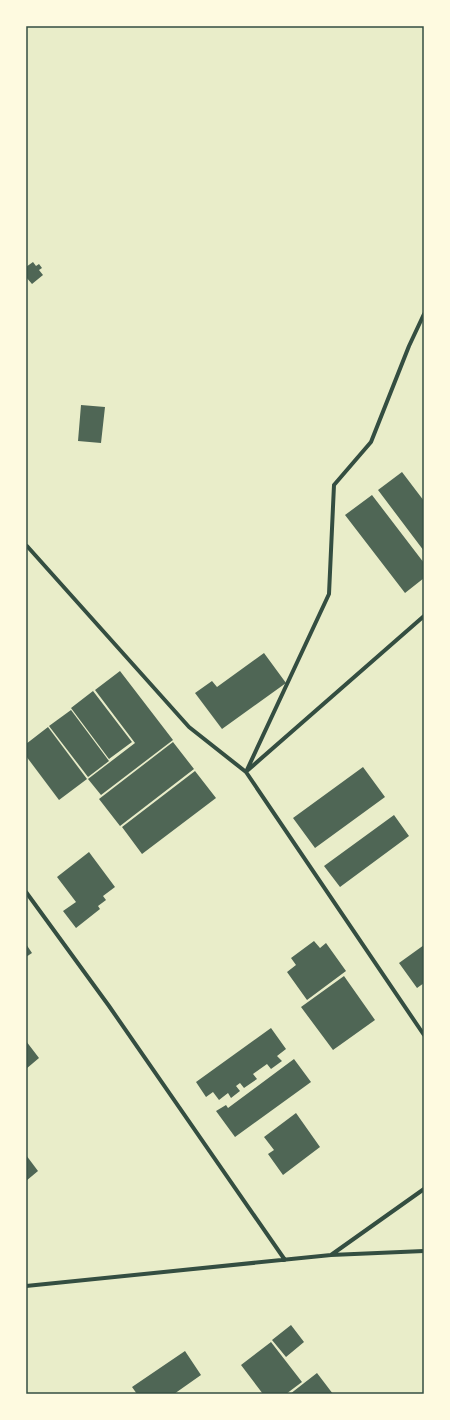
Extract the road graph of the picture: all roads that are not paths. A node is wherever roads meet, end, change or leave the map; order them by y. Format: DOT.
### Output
graph roads {
  1 [pos="424,314"];
  2 [pos="27,546"];
  3 [pos="424,616"];
  4 [pos="246,772"];
  5 [pos="26,892"];
  6 [pos="424,1035"];
  7 [pos="424,1189"];
  8 [pos="424,1251"];
  9 [pos="331,1255"];
  10 [pos="285,1260"];
  11 [pos="26,1286"];
  1 -- 4 [label="street"];
  2 -- 4 [label="street"];
  3 -- 4 [label="street"];
  4 -- 6 [label="street"];
  5 -- 10 [label="street"];
  7 -- 9 [label="street"];
  8 -- 9 [label="street"];
  9 -- 10 [label="street"];
  10 -- 11 [label="street"];
}
